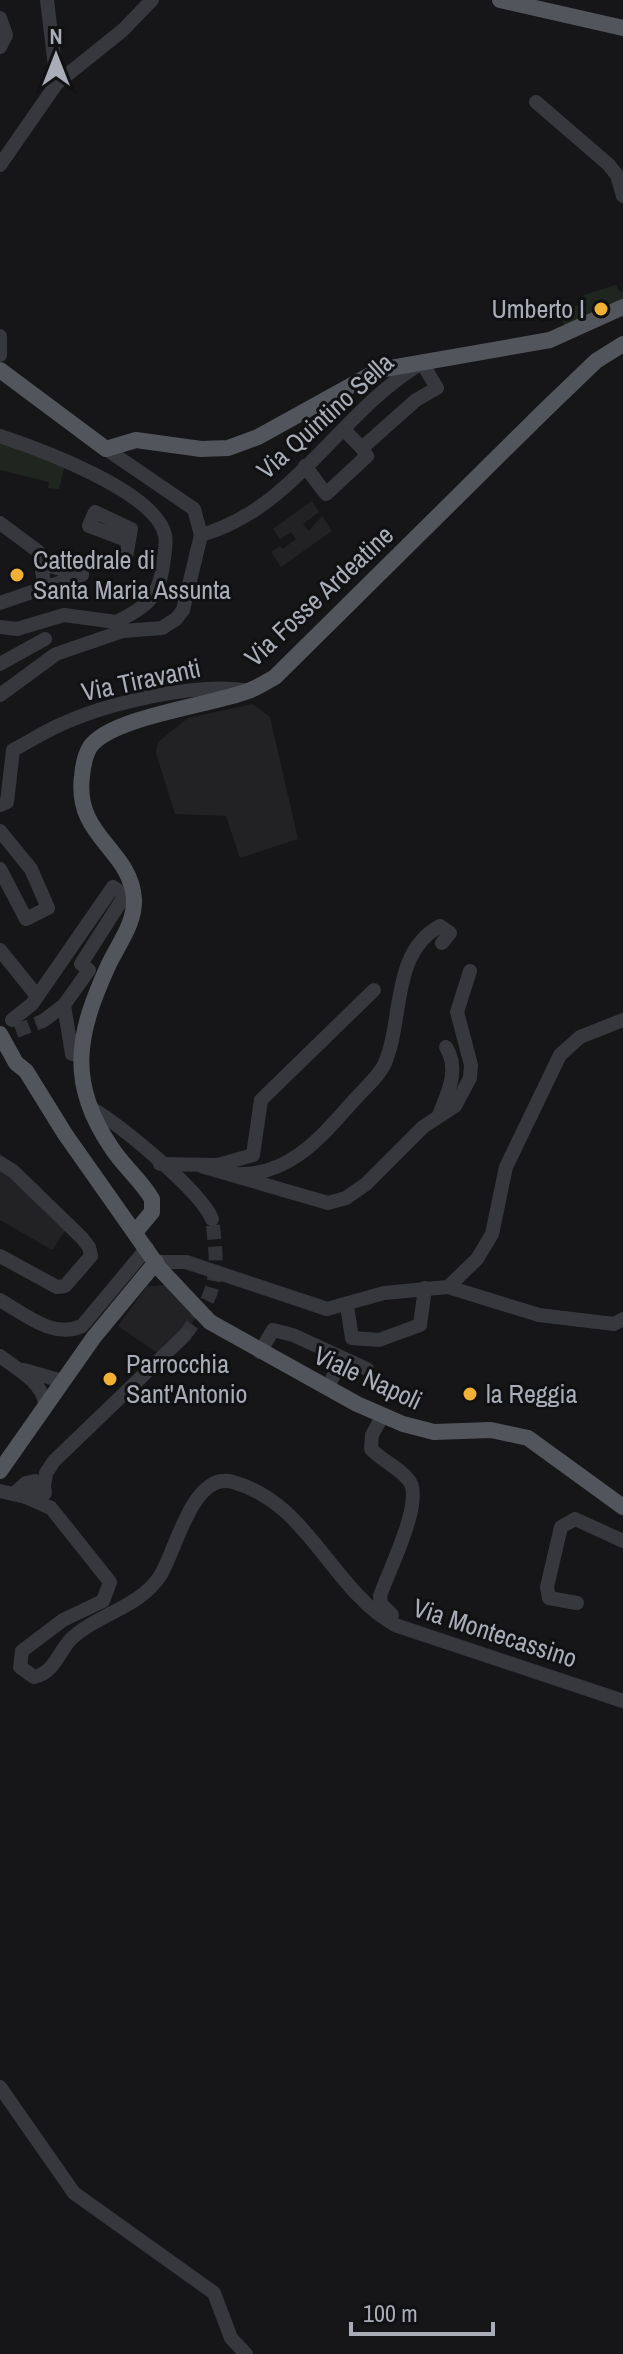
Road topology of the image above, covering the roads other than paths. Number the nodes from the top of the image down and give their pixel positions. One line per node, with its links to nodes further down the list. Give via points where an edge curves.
1 (47, 0): 7 (street)
2 (152, 0): 7 (street)
3 (500, 0): 5 (main road)
4 (0, 18): 6 (street, via 6,35)
5 (623, 28)
6 (0, 47)
7 (57, 83): 9 (street)
8 (536, 102): 10 (street, via 608,164)
9 (0, 165)
10 (623, 196)
11 (623, 307): 15 (main road, Via Quintino Sella, via 550,340)
12 (0, 336): 14 (street)
13 (623, 344): 33 (main road, Via Fosse Ardeatine, via 596,361 554,401 275,677)
14 (0, 355)
15 (422, 363): 17 (street, Via Quintino Sella, via 401,375); 19 (street, via 437,388); 20 (main road, via 379,370 228,448 136,440)
16 (0, 370): 20 (main road)
17 (344, 430): 19 (street); 21 (street, Via Quintino Sella)
18 (0, 436): 29 (street, via 101,478 161,526 166,539 158,591)
19 (362, 448): 21 (street, via 367,456 326,494)
20 (106, 449): 23 (street, via 139,475 187,501 199,519)
21 (305, 466): 23 (street, Via Quintino Sella, via 292,483 232,523)
22 (0, 523): 25 (street, via 39,552)
23 (201, 535): 29 (street, via 180,615 162,628)
24 (129, 541): 26 (street, via 125,560 87,561)
25 (42, 564): 26 (street); 27 (street)
26 (81, 572): 27 (street)
27 (45, 589): 28 (street)
28 (0, 603)
29 (120, 626): 30 (street, via 64,615 17,629); 34 (street, via 56,654)
30 (0, 627)
31 (45, 639): 32 (street)
32 (0, 664)
33 (249, 691): 35 (street, Via Tiravanti, via 225,688 162,697 60,724 13,750 10,791); 49 (main road, Via Fosse Ardeatine, via 142,719 91,745 81,781 86,818 130,876 134,900 133,919 91,1005)
34 (0, 695)
35 (0, 805)
36 (0, 831): 37 (street, via 31,869 48,908 26,919)
37 (0, 869)
38 (442, 943): 55 (street, via 450,933 440,926 431,930 411,960 383,1068 321,1136 285,1164 264,1171)
39 (0, 950): 42 (street)
40 (470, 971): 51 (street, via 457,1012 469,1051 470,1078 455,1106)
41 (374, 990): 54 (street, via 261,1100 253,1155)
42 (37, 996): 43 (street, via 113,887 125,895 81,964 89,970); 44 (street)
43 (64, 1005): 46 (street); 49 (street, via 72,1054)
44 (12, 1020)
45 (623, 1020): 60 (street, via 580,1037 560,1055 506,1167 492,1234 477,1259)
46 (43, 1021)
47 (0, 1034): 57 (main road, Viale Napoli)
48 (446, 1047): 51 (street, via 453,1077)
49 (79, 1054): 50 (main road, Via Fosse Ardeatine)
50 (91, 1108): 53 (street); 57 (main road, Via Fosse Ardeatine, via 110,1146 152,1199 152,1212)
51 (439, 1115): 55 (street, via 366,1184 328,1203)
52 (0, 1163): 59 (street, via 82,1238 91,1256 65,1286 57,1287)
53 (160, 1164): 54 (street); 56 (street, via 200,1198)
54 (201, 1166): 55 (street)
55 (219, 1172)
56 (212, 1219)
57 (136, 1231): 58 (main road, Viale Napoli)
58 (151, 1255): 62 (street, via 82,1326 70,1331 56,1331); 63 (street, via 265,1285 316,1307); 66 (main road, Viale Napoli, via 199,1313); 71 (main road)
59 (0, 1256)
60 (448, 1287): 61 (street); 64 (street, via 539,1315 614,1324)
61 (425, 1288): 63 (street, via 384,1293); 63 (street, via 420,1325 379,1340 352,1338)
62 (0, 1300)
63 (347, 1306)
64 (623, 1319)
65 (184, 1336): 76 (street, via 54,1461)
66 (260, 1352): 68 (street, via 273,1330); 72 (main road, Viale Napoli)
67 (0, 1356): 69 (street)
68 (342, 1360): 70 (street); 72 (street)
69 (16, 1367): 71 (street); 73 (street, via 40,1389)
70 (367, 1369)
71 (62, 1381): 73 (main road)
72 (327, 1388): 74 (main road, Viale Napoli)
73 (45, 1403): 75 (main road)
74 (383, 1415): 78 (main road, Viale Napoli, via 434,1432 491,1430 528,1438); 82 (street, via 371,1449 408,1479 413,1492 380,1596 387,1612)
75 (0, 1471)
76 (44, 1486): 77 (street); 79 (street)
77 (14, 1494): 79 (street, Via Montecassino)
78 (623, 1507)
79 (51, 1508): 82 (street, Via Montecassino, via 108,1575 110,1589 103,1601 63,1620 22,1651 20,1667 34,1677 47,1671 71,1639 143,1595 161,1575 176,1535 198,1499 212,1485 226,1481 289,1512 376,1613)
80 (623, 1541): 81 (street, via 575,1519 561,1527 549,1598)
81 (577, 1603)
82 (409, 1631): 83 (street, Via Montecassino)
83 (623, 1701)
84 (0, 2087): 85 (street, via 74,2193 214,2293 231,2338)
85 (246, 2354)

